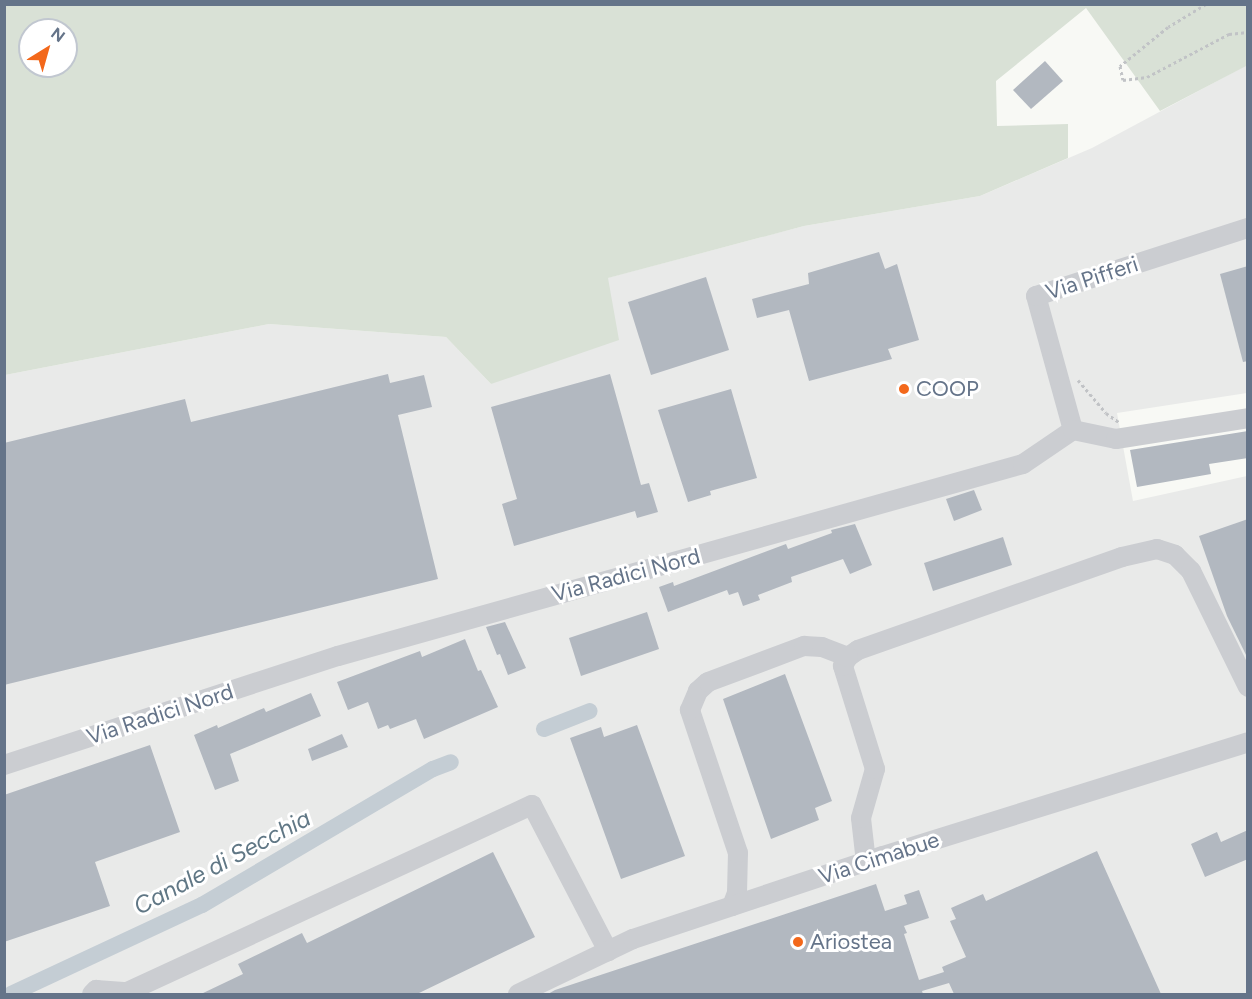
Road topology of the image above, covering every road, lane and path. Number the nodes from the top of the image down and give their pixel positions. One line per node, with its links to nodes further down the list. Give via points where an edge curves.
1 (1206, 4): 2 (path, via 1168,27 1120,66 1123,80 1148,77 1229,34)
2 (1248, 32)
3 (1248, 228): 4 (street, Via Pifferi, via 1036,296)
4 (1060, 379): 6 (path, via 1074,376 1106,413); 7 (street, Via Pifferi)
5 (1248, 418): 7 (street, via 1116,439)
6 (1125, 425)
7 (1072, 430): 11 (street, Via Radici Nord, via 1023,465 338,656)
8 (848, 657): 9 (street, via 858,650 1122,557 1156,549 1174,555 1191,572); 12 (street, via 843,666 875,769 861,818); 13 (street, via 822,647 804,646 708,682 698,691 690,710 738,853 737,893)
9 (1248, 687)
10 (1248, 742): 12 (street, Via Cimabue)
11 (4, 765)
12 (866, 862): 13 (street, Via Cimabue)
13 (732, 906): 14 (street, Via Cimabue)
14 (608, 951): 15 (street, via 532,804 127,992 96,990); 16 (street, Via Cimabue)
15 (92, 994)
16 (518, 994)

